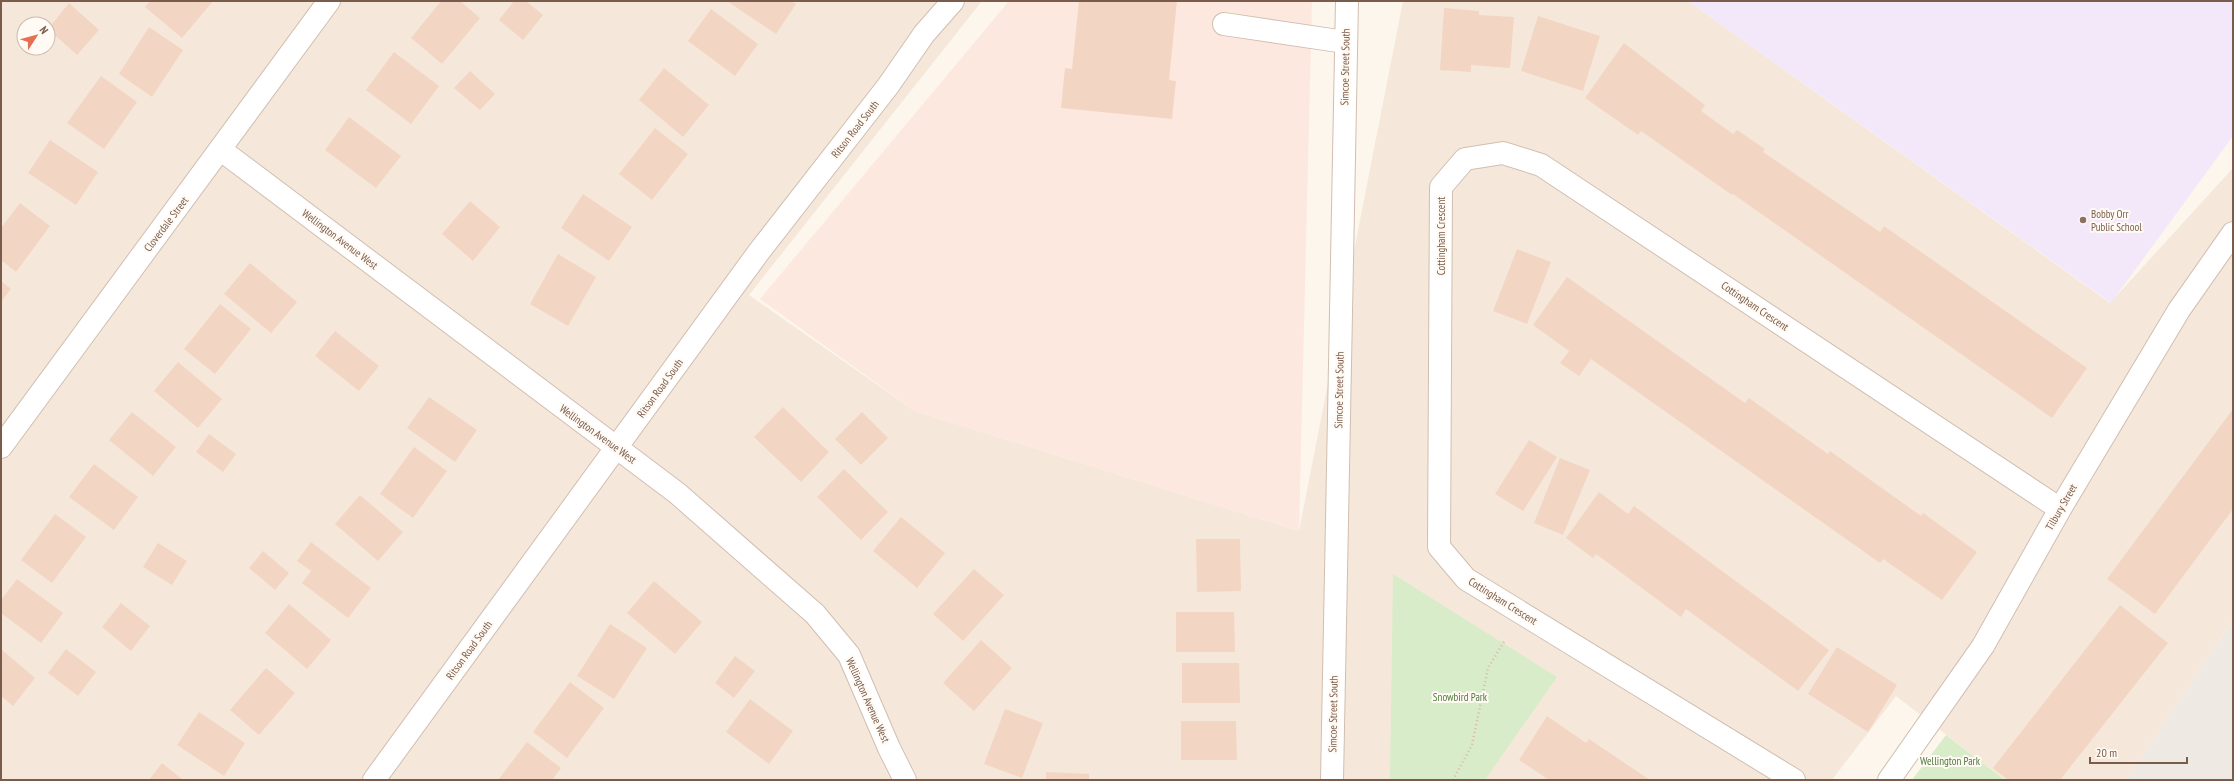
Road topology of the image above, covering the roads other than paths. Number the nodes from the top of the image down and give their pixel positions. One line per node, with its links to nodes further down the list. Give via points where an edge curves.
1 (329, 1): 6 (street, Cloverdale Street)
2 (953, 1): 9 (street, Ritson Road South, via 924,34 888,86 758,253)
3 (1347, 1): 5 (street, Simcoe Street South)
4 (1224, 24): 5 (street)
5 (1345, 42): 13 (street, Simcoe Street South)
6 (221, 150): 8 (street, Cloverdale Street); 9 (street, Wellington Avenue West)
7 (2233, 233): 10 (street, Tilbury Street, via 2179,310)
8 (1, 447)
9 (617, 447): 11 (street, Ritson Road South); 12 (street, Wellington Avenue West, via 677,493 815,614 849,655)
10 (2060, 509): 14 (street, Cottingham Crescent, via 1542,165 1503,153 1465,159 1441,186 1439,547 1466,579); 15 (street, Tilbury Street, via 1983,646)
11 (374, 780)
12 (905, 780)
13 (1332, 780)
14 (1794, 780)
15 (1889, 780)

